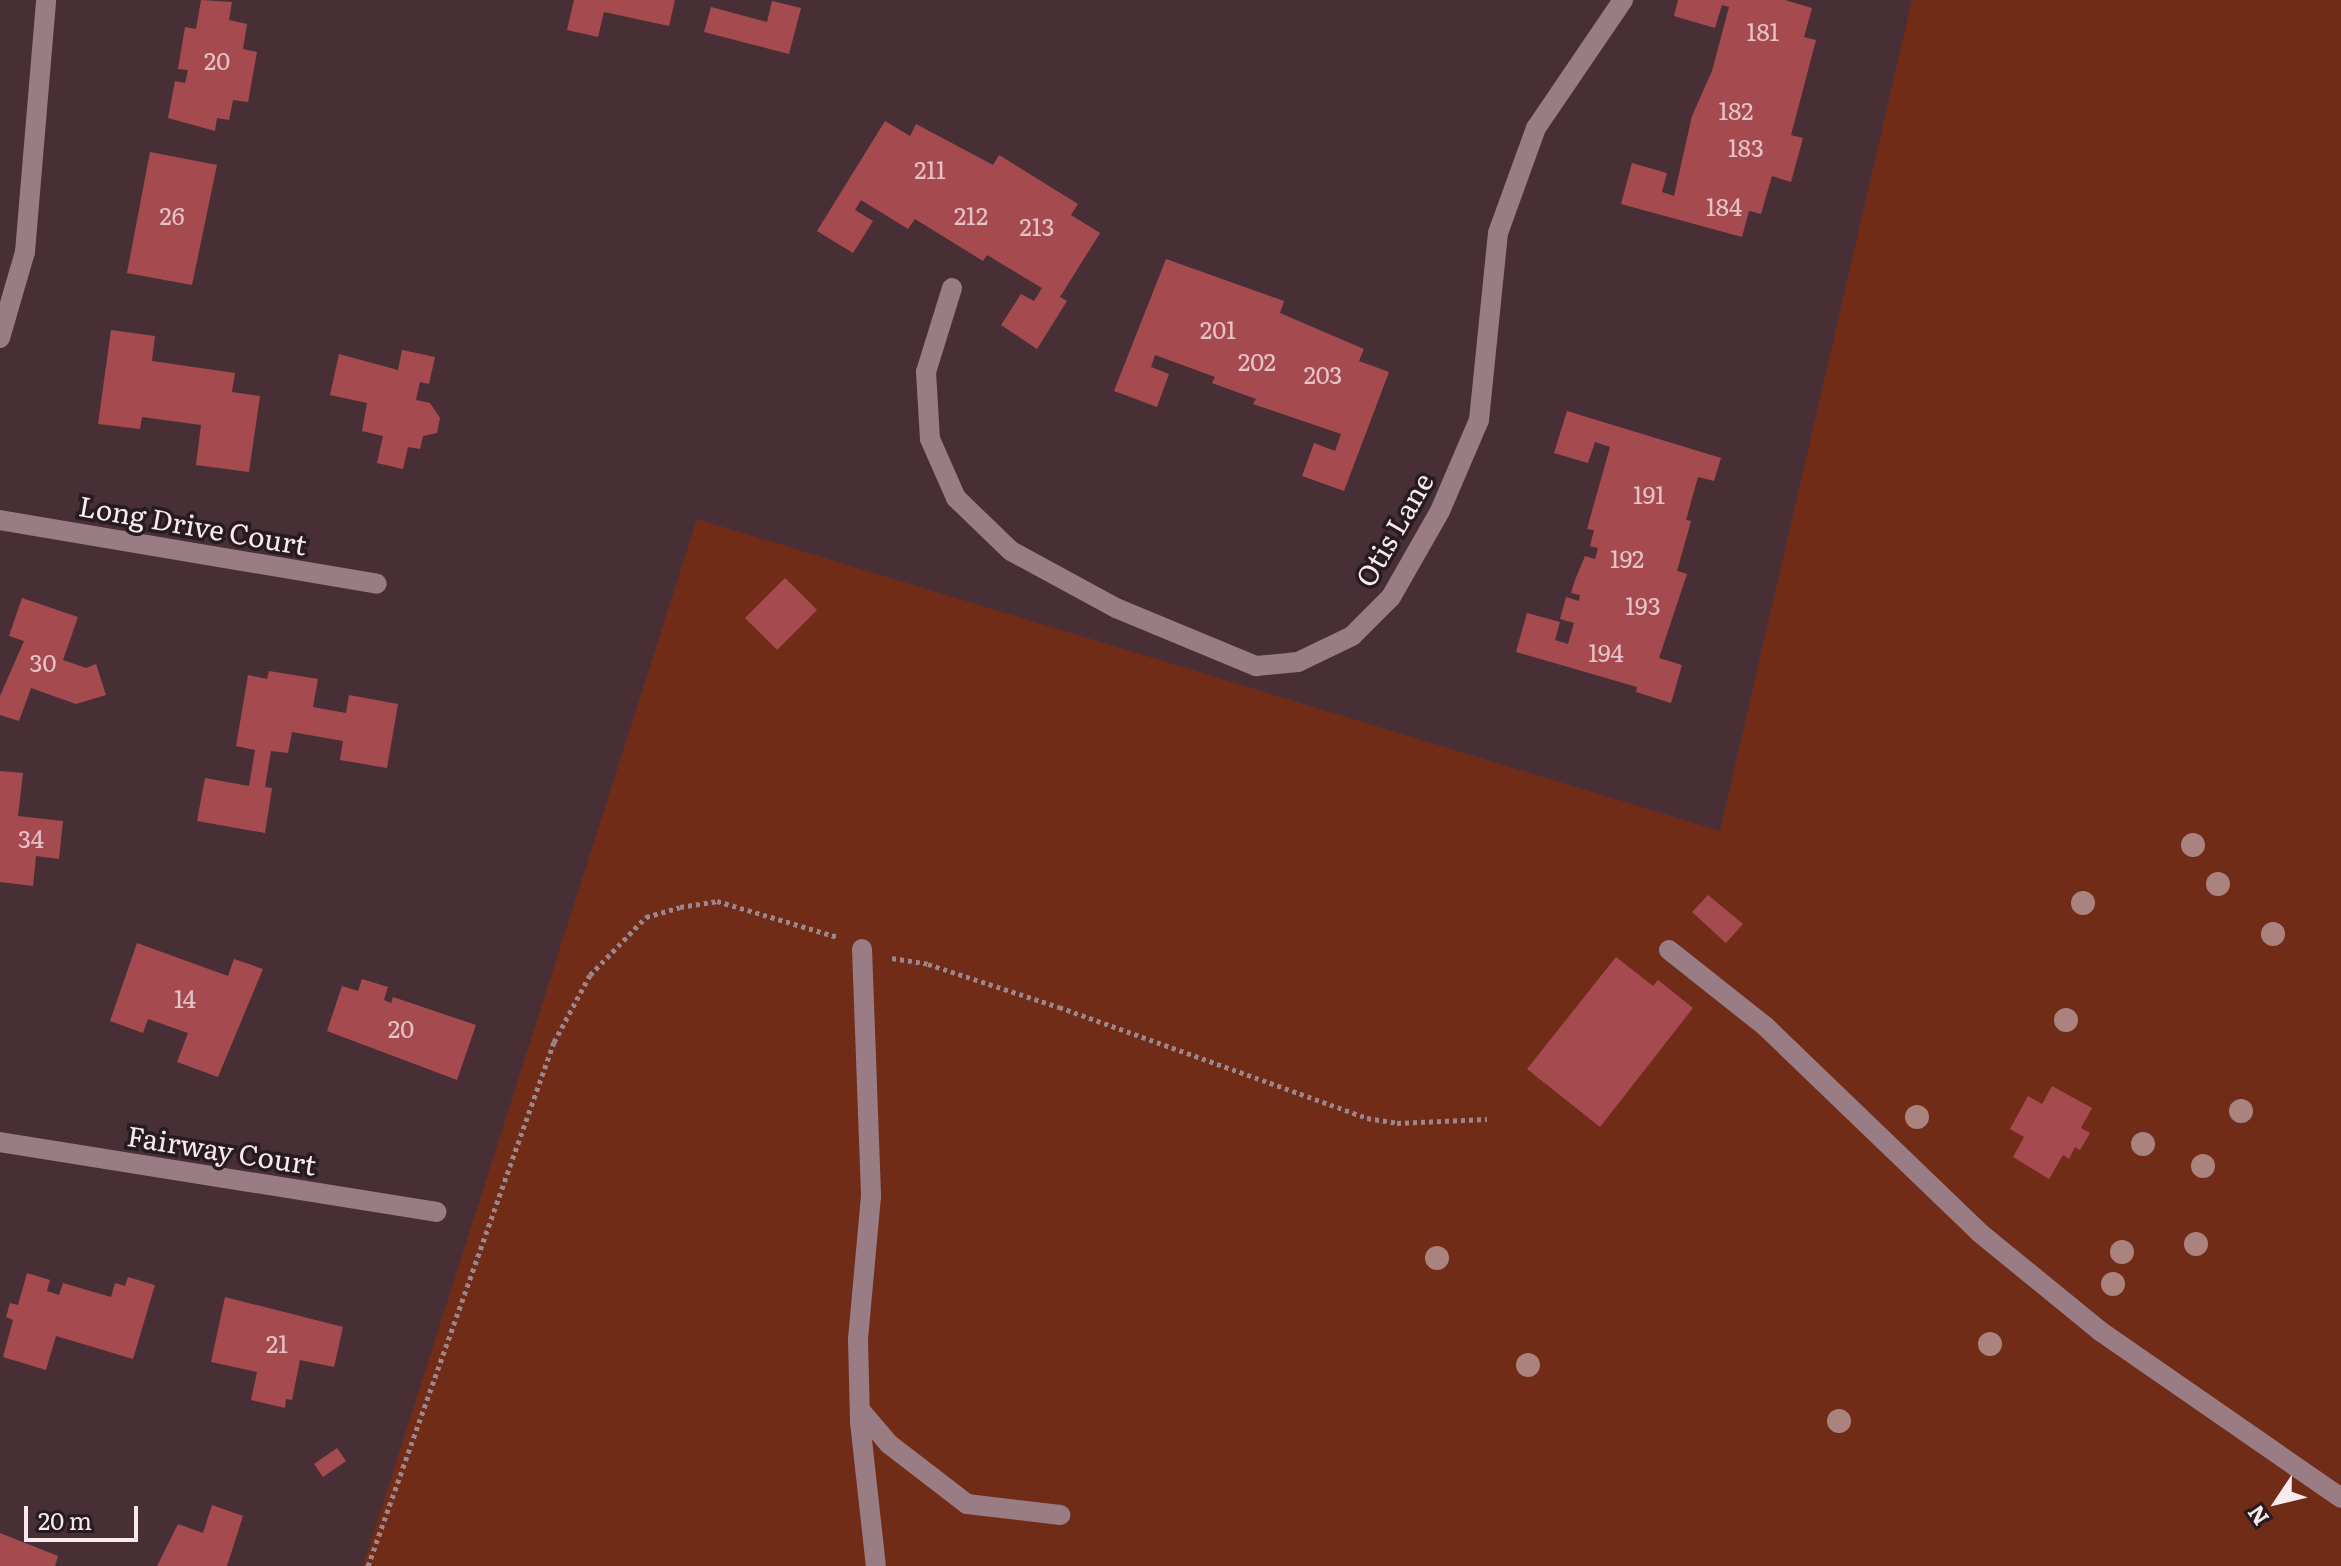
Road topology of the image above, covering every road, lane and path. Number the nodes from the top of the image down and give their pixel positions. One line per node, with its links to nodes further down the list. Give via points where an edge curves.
1 (46, 0): 4 (street, via 25,252)
2 (1623, 0): 3 (street, Otis Lane, via 1536,128 1498,233 1479,420 1440,511 1391,597 1352,636 1298,662 1256,666 1116,608 1011,551 956,498 930,439 926,372)
3 (952, 288)
4 (0, 338)
5 (0, 520): 6 (street, Long Drive Court)
6 (377, 584)
7 (862, 949): 9 (path, via 928,964 1059,1007 1367,1118 1397,1123); 12 (street, via 871,1196 858,1339); 15 (path, via 821,929 717,901 646,917 590,975 554,1042)
8 (1669, 950): 13 (street, via 1765,1026 1980,1233 2100,1331)
9 (1487, 1119)
10 (0, 1142): 11 (street, Fairway Court)
11 (436, 1212)
12 (860, 1410): 14 (street, via 889,1444 967,1504); 16 (street)
13 (2341, 1498)
14 (1060, 1515)
15 (368, 1566)
16 (876, 1566)

